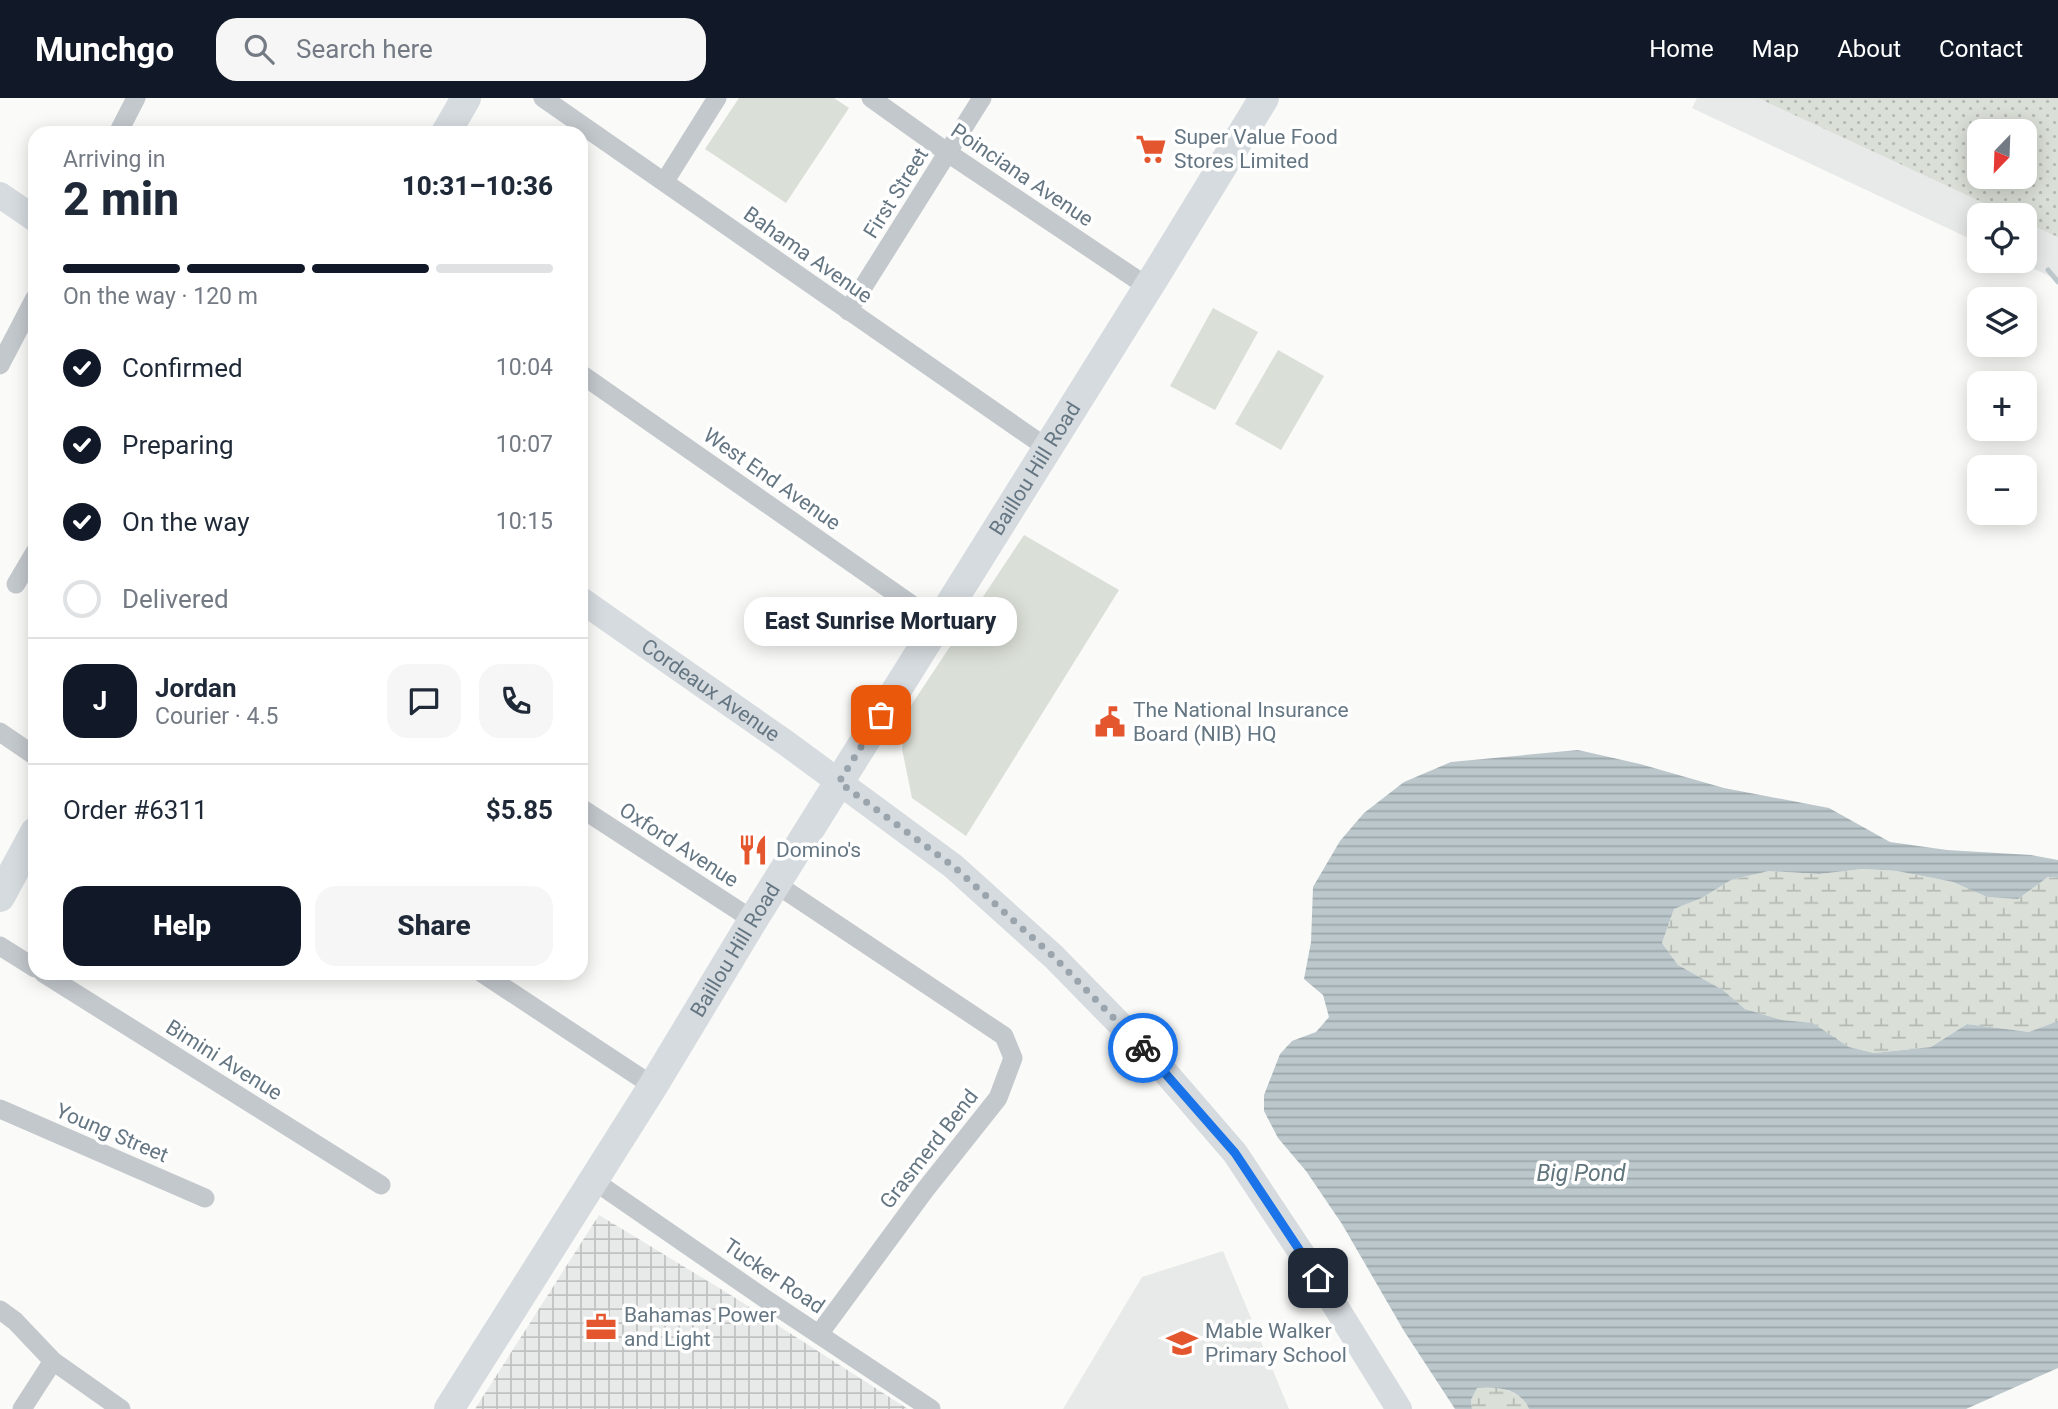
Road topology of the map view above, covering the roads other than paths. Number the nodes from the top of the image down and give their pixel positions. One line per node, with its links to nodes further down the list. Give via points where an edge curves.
1 (136, 98): 8 (street)
2 (466, 98): 9 (main road)
3 (543, 98): 10 (street, Bahama Avenue)
4 (717, 98): 13 (street)
5 (871, 98): 12 (street, Poinciana Avenue)
6 (982, 98): 12 (street, First Street)
7 (1264, 98): 16 (main road, Baillou Hill Road)
8 (122, 126)
9 (450, 126)
10 (584, 126)
11 (588, 129): 13 (street, Bahama Avenue)
12 (948, 153): 16 (street, Poinciana Avenue); 18 (street, First Street)
13 (665, 181): 18 (street, Bahama Avenue)
14 (0, 195): 15 (main road)
15 (28, 214)
16 (1149, 287): 21 (main road, Baillou Hill Road)
17 (28, 311): 19 (street)
18 (848, 312): 21 (street, Bahama Avenue)
19 (0, 365)
20 (588, 379): 25 (street, West End Avenue)
21 (1047, 448): 25 (main road, Baillou Hill Road)
22 (28, 564): 23 (street)
23 (16, 584)
24 (588, 605): 28 (main road, Cordeaux Avenue)
25 (938, 622): 28 (main road, Baillou Hill Road)
26 (0, 732): 27 (street)
27 (28, 751)
28 (839, 782): 32 (main road, Baillou Hill Road); 50 (main road, Cordeaux Avenue, via 953,866 1054,957 1153,1058 1235,1153)
29 (588, 813): 33 (street, Oxford Avenue)
30 (28, 843): 31 (main road)
31 (4, 881)
32 (776, 884): 33 (main road, Baillou Hill Road); 44 (street, Grasmerd Bend, via 1004,1036 1013,1058 998,1098)
33 (753, 920): 38 (main road, Baillou Hill Road)
34 (0, 946): 35 (street)
35 (28, 964)
36 (54, 980): 41 (street, Bimini Avenue)
37 (493, 980): 38 (street)
38 (653, 1086): 40 (main road, Baillou Hill Road)
39 (0, 1109): 42 (street, Young Street)
40 (593, 1180): 44 (street, Tucker Road); 48 (main road, Baillou Hill Road)
41 (381, 1185)
42 (205, 1198)
43 (0, 1310): 45 (street)
44 (819, 1334): 49 (street, Tucker Road)
45 (53, 1361): 46 (street); 47 (street)
46 (22, 1409)
47 (121, 1409)
48 (449, 1409)
49 (931, 1409)
50 (1399, 1409)

